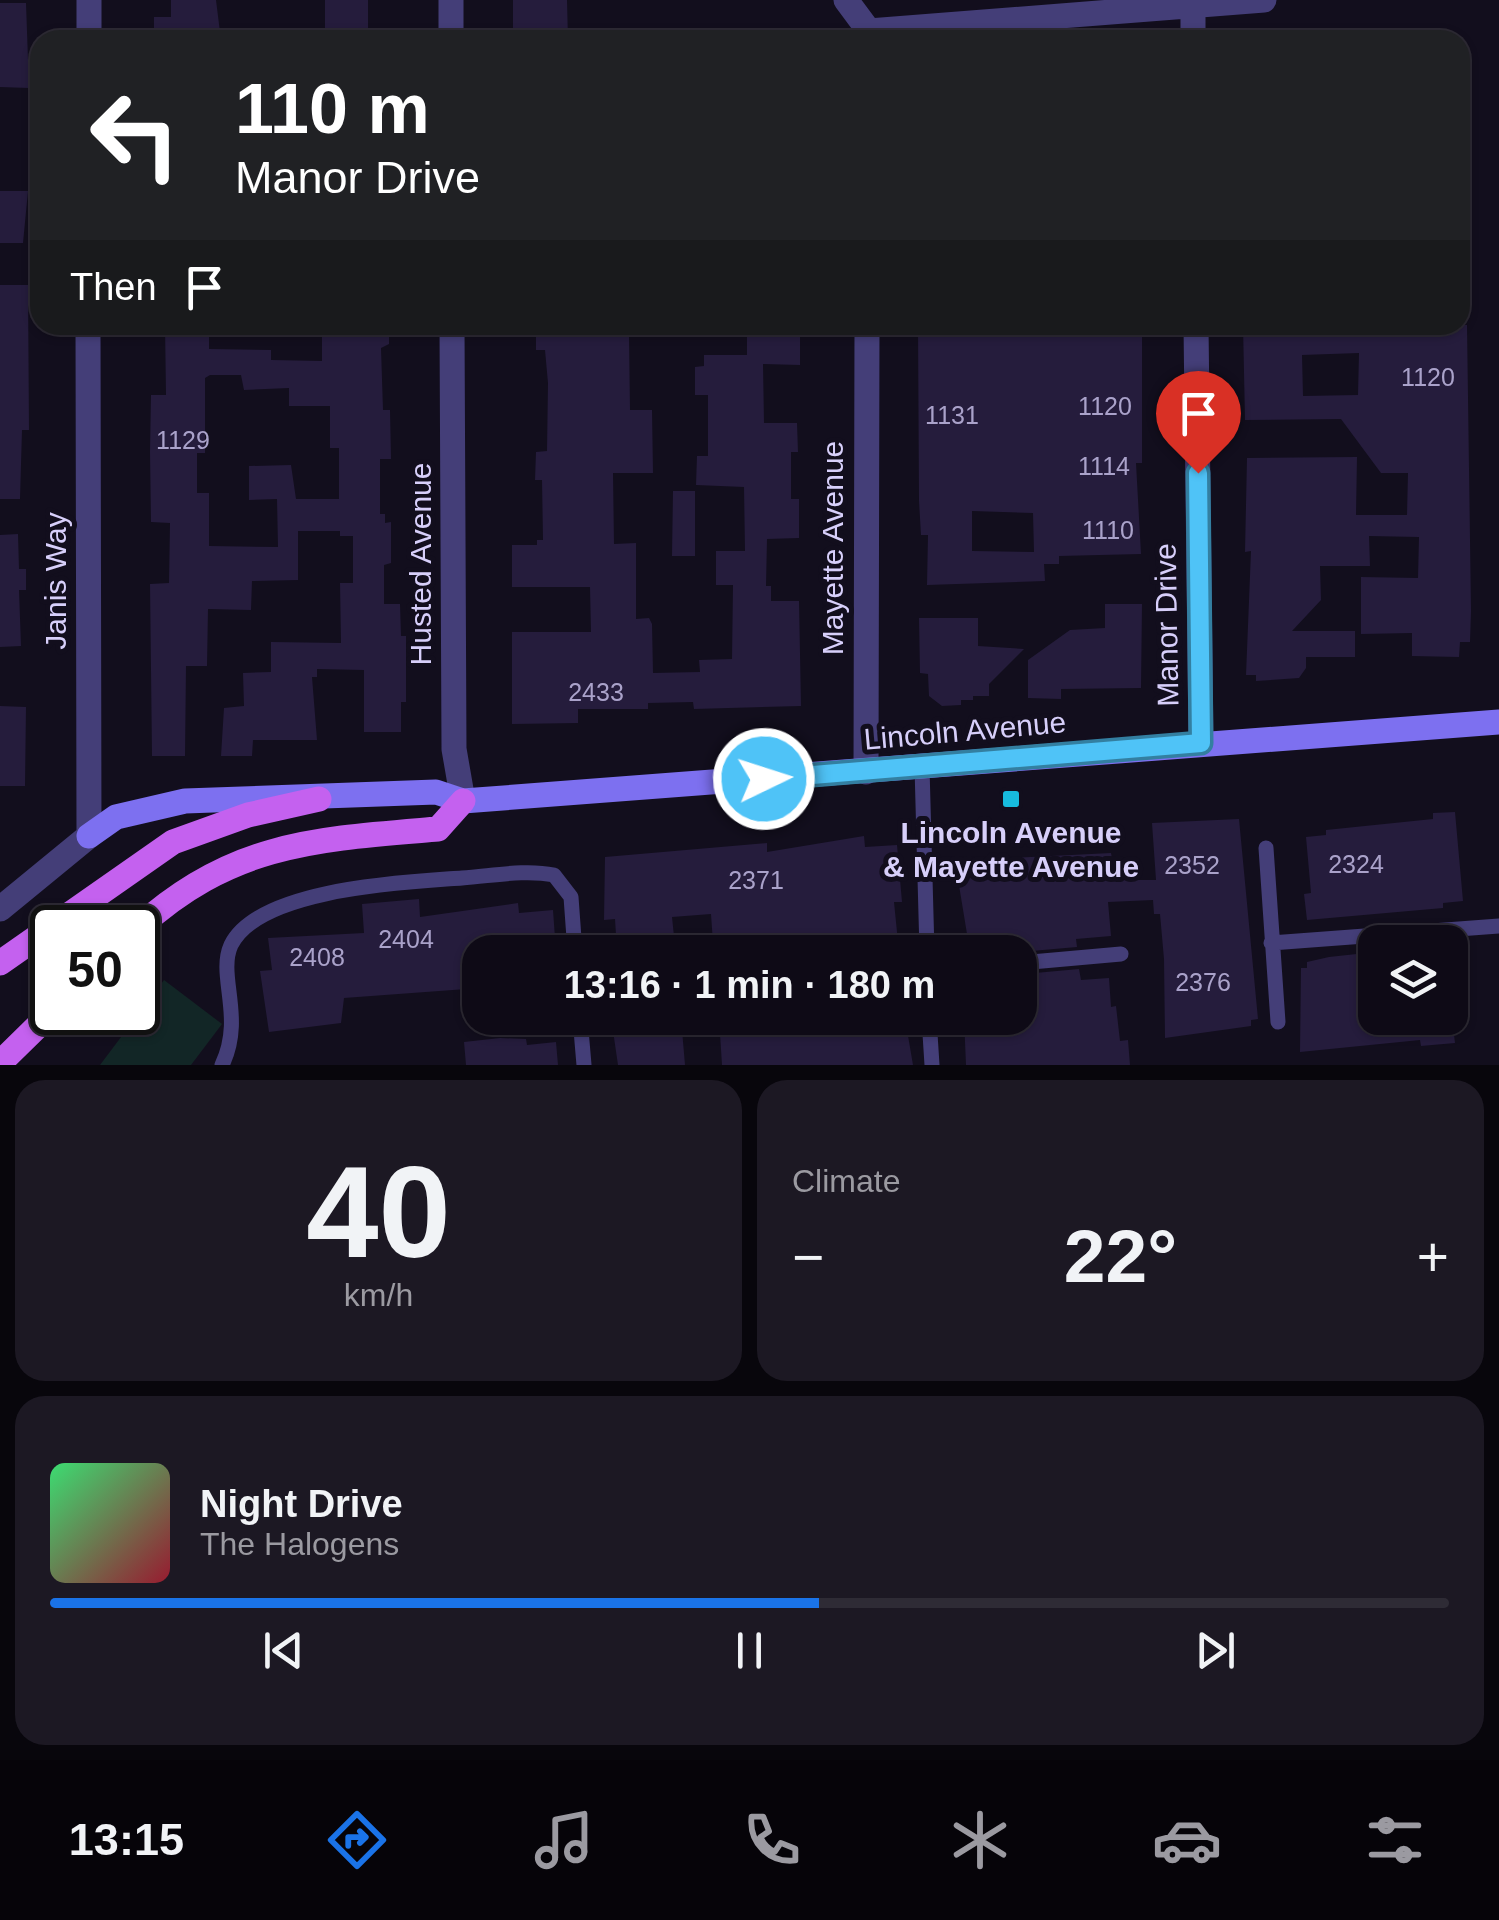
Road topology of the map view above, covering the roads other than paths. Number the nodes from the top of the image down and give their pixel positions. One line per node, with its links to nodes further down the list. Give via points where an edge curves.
1 (89, 0): 6 (street)
2 (451, 0): 7 (street)
3 (846, 0): 8 (street)
4 (1264, 0): 5 (street)
5 (1193, 6): 9 (street); 10 (street)
6 (89, 30)
7 (451, 30)
8 (865, 30)
9 (934, 30)
10 (1193, 30)
11 (88, 335): 21 (street, Janis Way)
12 (452, 335): 20 (street, Husted Avenue, via 454,749)
13 (867, 335): 18 (street, Mayette Avenue)
14 (1196, 335): 16 (street, Manor Drive)
15 (1499, 722): 16 (main road, Lincoln Avenue)
16 (1201, 743): 17 (main road, Lincoln Avenue)
17 (922, 768): 18 (main road, Lincoln Avenue); 27 (lane)
18 (866, 772): 20 (main road, Lincoln Avenue)
19 (319, 799): 20 (main road, Lincoln Avenue, via 436,792); 21 (main road, Lincoln Avenue, via 152,805 116,816); 31 (main road, via 173,842)
20 (463, 801): 23 (main road, via 438,829 292,844 248,859)
21 (89, 836): 24 (street)
22 (1266, 848): 28 (lane)
23 (160, 908)
24 (0, 909)
25 (1499, 926): 28 (lane)
26 (574, 935): 37 (lane, via 571,897 554,875 540,872 359,886 304,898 238,934 230,947 235,1032)
27 (927, 935)
28 (1271, 943): 32 (lane)
29 (1122, 954): 30 (lane)
30 (1037, 962)
31 (0, 963)
32 (1278, 1022)
33 (30, 1034): 36 (main road)
34 (581, 1035): 38 (lane)
35 (930, 1035): 39 (lane)
36 (3, 1060)
37 (222, 1065)
38 (584, 1065)
39 (932, 1065)

